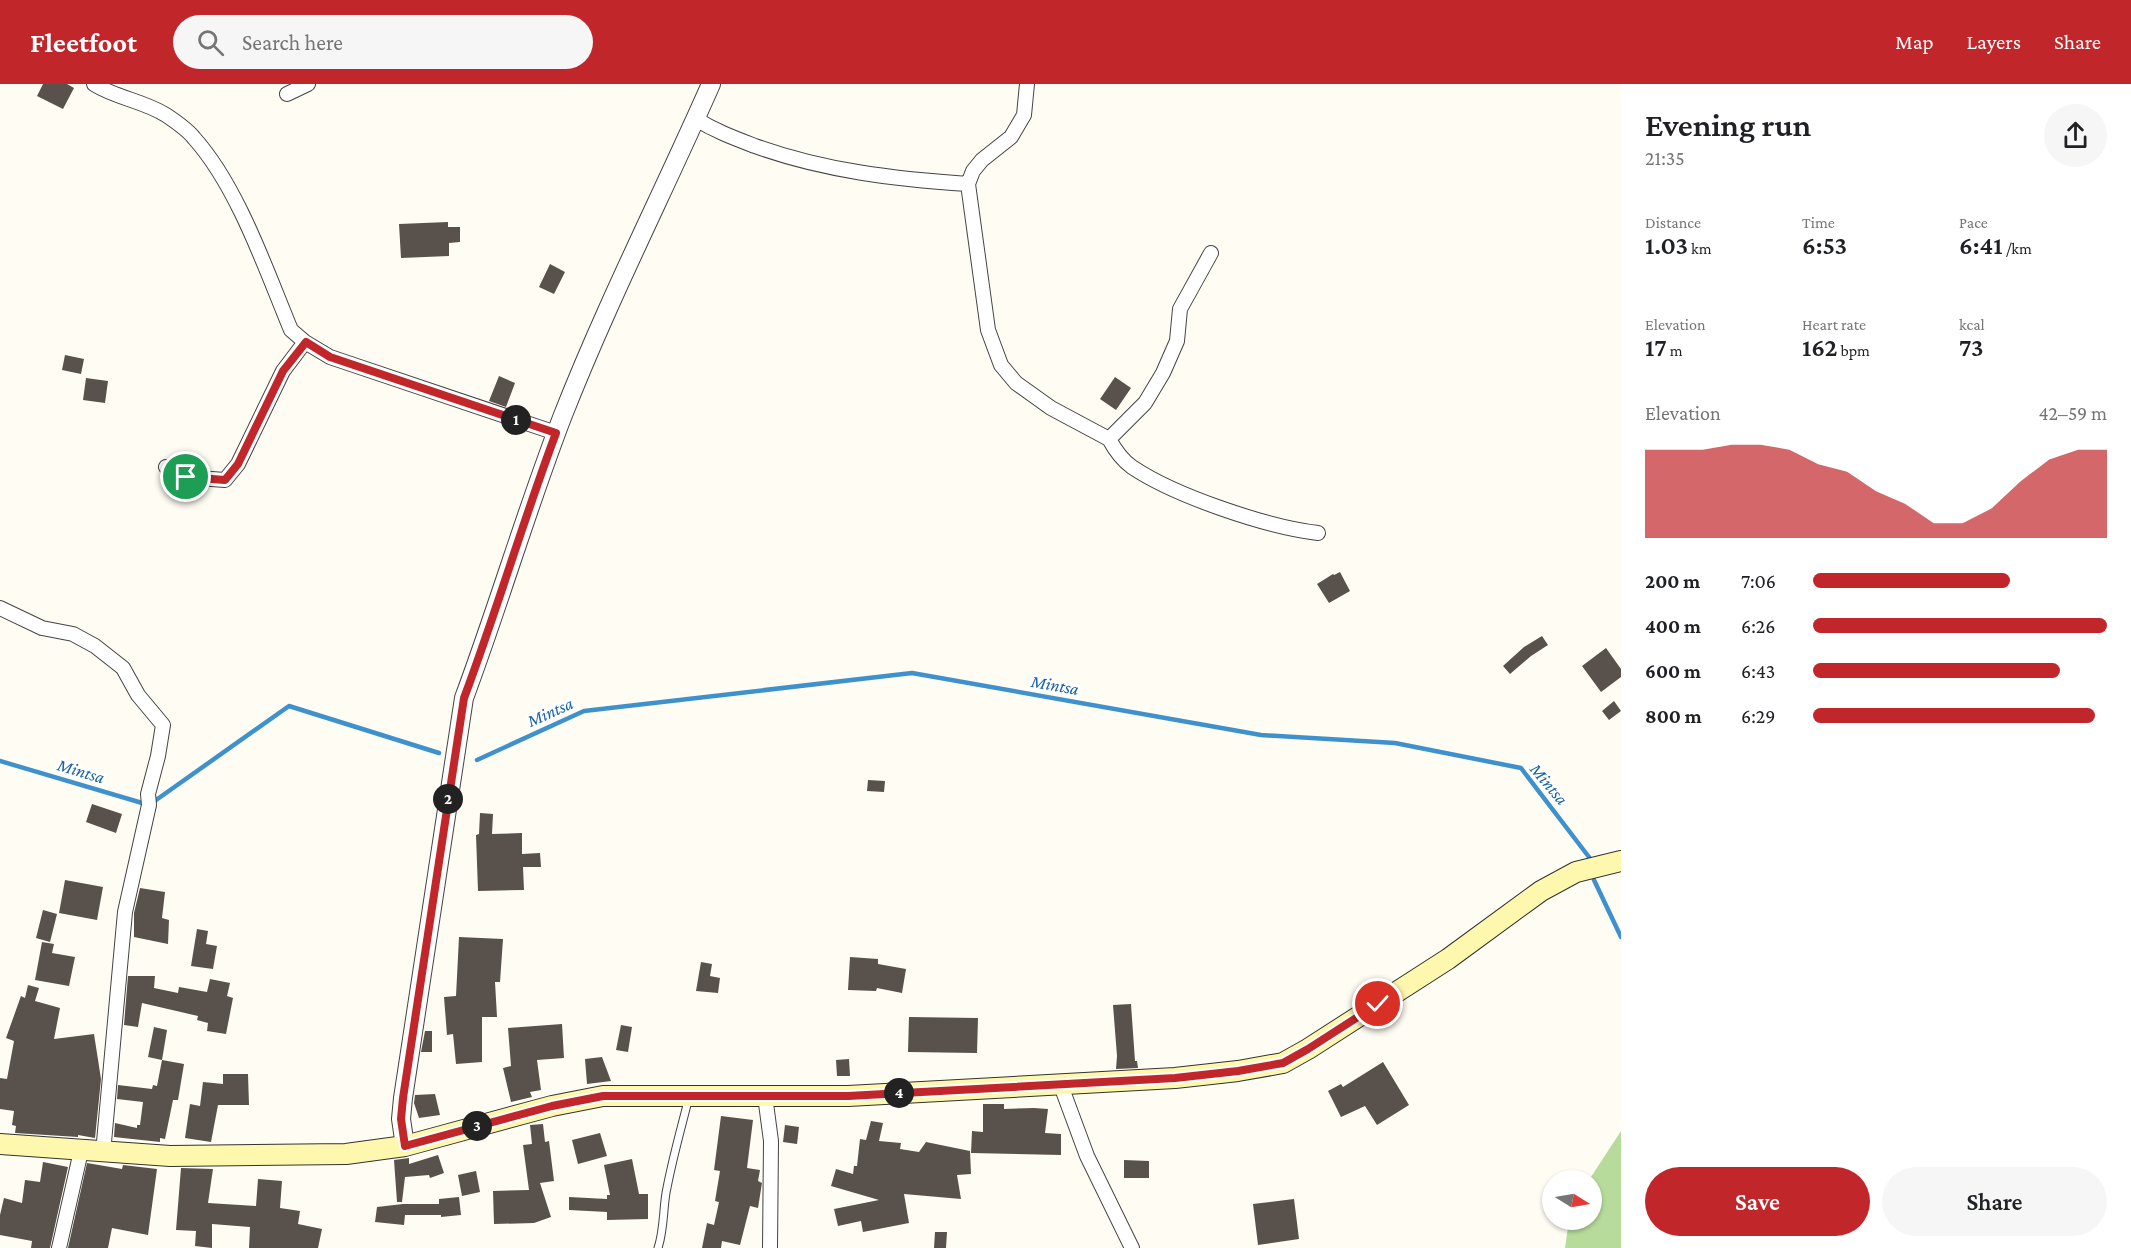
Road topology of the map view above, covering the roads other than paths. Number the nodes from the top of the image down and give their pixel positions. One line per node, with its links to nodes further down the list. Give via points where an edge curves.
1 (94, 84): 9 (street, via 164,114 194,137 244,219 291,330)
2 (308, 84): 5 (street)
3 (711, 84): 6 (street)
4 (1027, 84): 7 (street, via 1024,115 1011,137 973,171)
5 (287, 94)
6 (696, 119): 7 (street, via 714,131 828,167); 10 (street, via 603,318)
7 (968, 184): 11 (street, via 988,330 1001,365 1016,383 1052,408)
8 (1211, 253): 11 (street, via 1180,309 1177,341 1163,373 1145,403)
9 (306, 342): 10 (street, via 330,357); 12 (street, via 283,371 238,464 225,480 186,477)
10 (556, 433): 20 (street, via 464,698 403,1098)
11 (1109, 439): 13 (street, via 1132,467 1175,490 1226,509)
12 (166, 467)
13 (1318, 533)
14 (0, 608): 22 (street, via 95,646 123,668 138,695 163,725 125,912)
15 (1621, 861): 16 (main road, via 1576,872 1541,891 1448,959 1283,1063 1175,1078)
16 (1060, 1083): 18 (main road, via 848,1096); 26 (street, via 1087,1156)
17 (690, 1095): 18 (main road); 20 (main road, via 603,1096); 24 (lane, via 676,1145)
18 (765, 1096): 25 (street, via 771,1141)
19 (0, 1144): 21 (main road)
20 (405, 1146): 22 (main road, via 346,1154)
21 (81, 1151): 22 (main road); 23 (street)
22 (103, 1153)
23 (59, 1248)
24 (658, 1248)
25 (770, 1248)
26 (1132, 1248)

